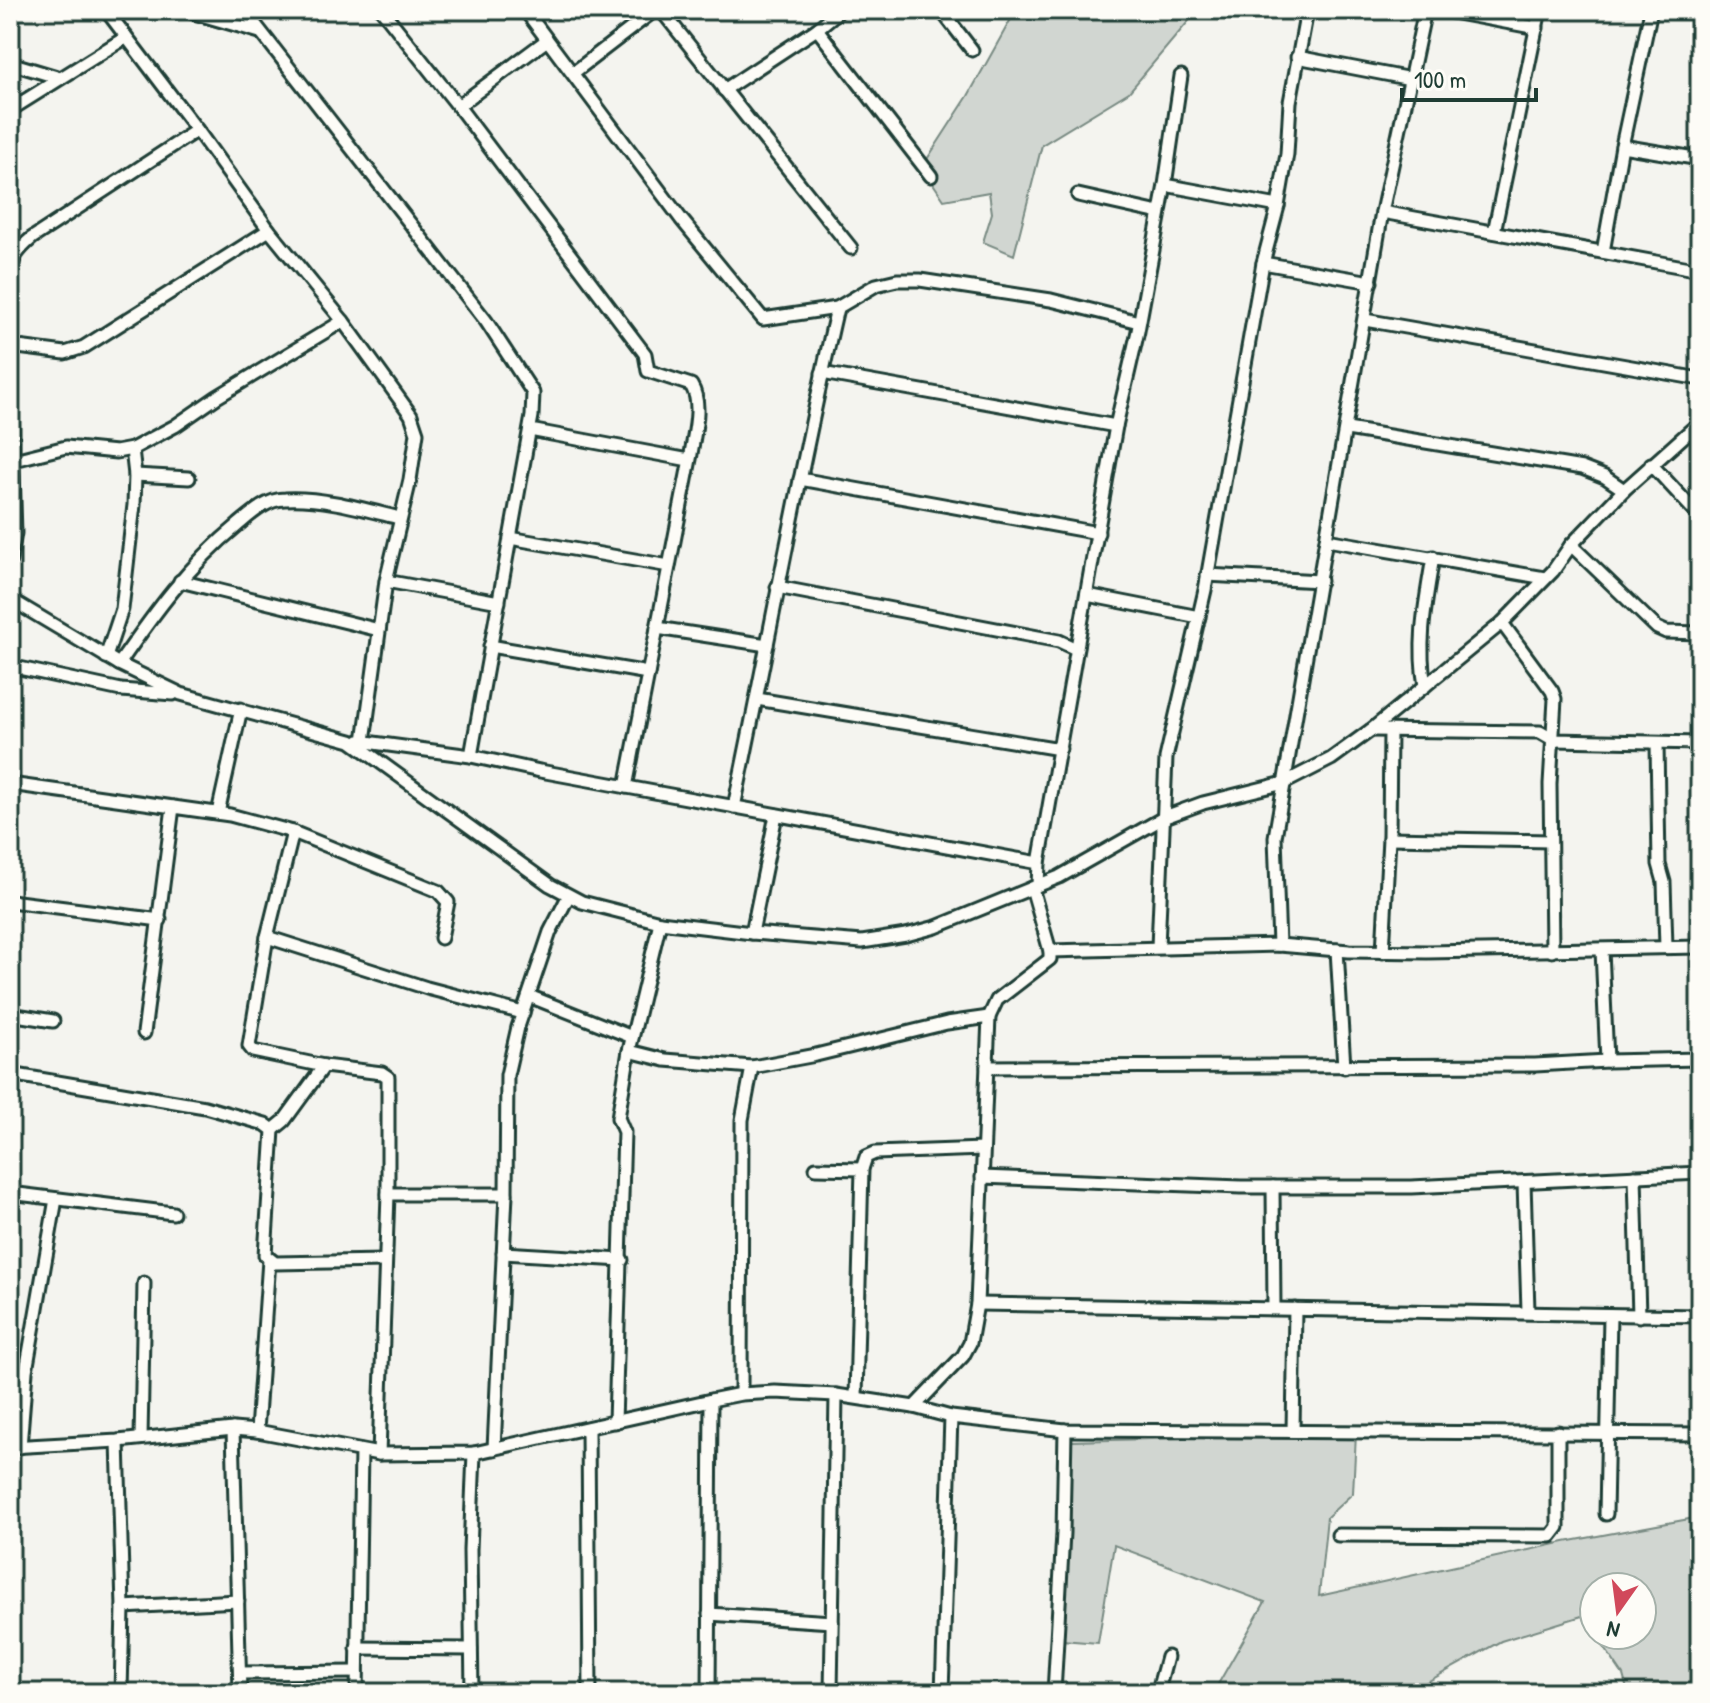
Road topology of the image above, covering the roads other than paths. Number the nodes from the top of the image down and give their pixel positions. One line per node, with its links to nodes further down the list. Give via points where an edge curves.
1 (106, 10): 18 (street)
2 (184, 10): 17 (street)
3 (244, 10): 17 (street)
4 (382, 10): 28 (street)
5 (525, 10): 19 (street)
6 (655, 10): 23 (street)
7 (661, 10): 27 (street)
8 (840, 10): 16 (street)
9 (941, 10): 20 (street)
10 (1425, 10): 26 (street)
11 (1441, 10): 15 (street)
12 (1540, 10): 15 (street)
13 (1651, 10): 31 (street)
14 (1307, 11): 21 (street)
15 (1537, 28): 40 (street)
16 (817, 29): 27 (street); 33 (street)
17 (261, 32): 58 (street, via 486,321 533,393)
18 (125, 38): 25 (street); 30 (street)
19 (547, 40): 23 (street); 28 (street)
20 (972, 50)
21 (1297, 57): 26 (street); 36 (street)
22 (10, 63): 25 (street)
23 (573, 73): 47 (street, via 763,319)
24 (1181, 76): 34 (street)
25 (60, 78): 29 (street)
26 (1411, 79): 37 (street)
27 (724, 90): 41 (street)
28 (458, 106): 60 (street, via 645,354 648,371 694,389 697,412)
29 (10, 110)
30 (197, 130): 39 (street); 45 (street, via 32,238 17,250)
31 (1622, 146): 32 (street); 42 (street)
32 (1700, 159)
33 (931, 176)
34 (1165, 185): 36 (street); 38 (street)
35 (1078, 195): 38 (street)
36 (1278, 206): 43 (street)
37 (1382, 212): 40 (street); 46 (street)
38 (1159, 213): 50 (street)
39 (269, 230): 49 (street); 51 (street, via 84,347 65,353)
40 (1494, 232): 42 (street)
41 (851, 248)
42 (1603, 252): 44 (street)
43 (1263, 263): 46 (street); 76 (street)
44 (1700, 270)
45 (10, 276)
46 (1371, 282): 48 (street)
47 (837, 308): 50 (street, via 876,285 920,280 1051,300); 52 (street)
48 (1365, 320): 54 (street); 57 (street)
49 (343, 321): 59 (street); 68 (street, via 416,424 410,480)
50 (1139, 322): 56 (street)
51 (10, 346)
52 (822, 373): 56 (street); 65 (street)
53 (10, 375): 61 (street)
54 (1700, 379)
55 (1700, 422): 62 (street)
56 (1116, 426): 69 (street)
57 (1347, 429): 66 (street, via 1582,468); 71 (street)
58 (530, 430): 60 (street); 70 (street)
59 (132, 449): 61 (street, via 66,447); 63 (street)
60 (689, 460): 75 (street)
61 (12, 461): 74 (street, via 15,533)
62 (1651, 464): 66 (street); 67 (street)
63 (135, 475): 64 (street); 95 (street, via 122,609)
64 (189, 478)
65 (800, 479): 69 (street); 81 (street)
66 (1624, 490): 72 (street)
67 (1700, 517)
68 (399, 518): 78 (street, via 352,506 271,502 210,548); 79 (street)
69 (1098, 533): 82 (street)
70 (510, 538): 75 (street); 84 (street)
71 (1327, 540): 73 (street); 80 (street)
72 (1571, 545): 77 (street); 89 (street, via 1657,628)
73 (1433, 557): 77 (street); 99 (street, via 1421,635)
74 (10, 561)
75 (669, 566): 87 (street)
76 (1207, 575): 80 (street); 85 (street)
77 (1545, 578): 86 (street)
78 (180, 581): 88 (street); 96 (street)
79 (386, 581): 84 (street); 88 (street)
80 (1320, 581): 112 (street)
81 (777, 587): 91 (street); 92 (street)
82 (1087, 595): 85 (street); 90 (street)
83 (10, 599): 95 (street)
84 (499, 602): 93 (street)
85 (1199, 617): 119 (street, via 1166,758)
86 (1502, 623): 99 (street); 105 (street, via 1552,691)
87 (657, 628): 92 (street); 98 (street)
88 (379, 630): 107 (street)
89 (1700, 633)
90 (1079, 634): 91 (street); 94 (street)
91 (1059, 641): 94 (street)
92 (767, 645): 101 (street)
93 (490, 646): 98 (street); 111 (street)
94 (1076, 649): 110 (street)
95 (106, 657): 96 (street)
96 (119, 664): 100 (street)
97 (10, 666): 100 (street, via 121,690)
98 (648, 673): 114 (street)
99 (1425, 686): 103 (street)
100 (181, 694): 102 (street)
101 (757, 699): 110 (street); 116 (street)
102 (241, 709): 106 (street); 117 (street)
103 (1371, 730): 104 (street); 112 (street)
104 (1390, 730): 105 (street, via 1540,732); 121 (street)
105 (1554, 740): 108 (street); 122 (street)
106 (351, 741): 107 (street); 125 (street)
107 (364, 741): 111 (street)
108 (1657, 743): 109 (street); 134 (street)
109 (1700, 743)
110 (1060, 749): 123 (street)
111 (471, 756): 114 (street)
112 (1284, 783): 119 (street); 132 (street, via 1275,837)
113 (10, 784): 115 (street)
114 (626, 787): 116 (street)
115 (173, 807): 117 (street); 127 (street)
116 (734, 807): 118 (street)
117 (218, 813): 120 (street)
118 (776, 815): 123 (street); 129 (street)
119 (1165, 817): 124 (street); 133 (street)
120 (293, 832): 130 (street); 131 (street, via 438,891 448,902)
121 (1389, 838): 122 (street); 140 (street)
122 (1550, 841): 139 (street)
123 (1039, 863): 124 (street)
124 (1035, 887): 129 (street, via 936,927 880,940); 138 (street)
125 (568, 897): 128 (street); 141 (street)
126 (10, 901): 127 (street)
127 (160, 920): 146 (street)
128 (660, 922): 129 (street); 147 (street)
129 (752, 933)
130 (267, 937): 142 (street); 151 (street, via 249,1046)
131 (441, 938)
132 (1279, 945): 133 (street); 136 (street)
133 (1158, 947): 138 (street)
134 (1666, 947): 135 (street); 137 (street)
135 (1700, 947)
136 (1337, 950): 140 (street); 154 (street)
137 (1602, 950): 139 (street); 150 (street)
138 (1050, 951): 144 (street, via 1045,965 997,1000)
139 (1552, 951): 140 (street)
140 (1383, 952)
141 (529, 996): 142 (street); 147 (street)
142 (523, 1013): 167 (street, via 507,1075)
143 (10, 1014): 145 (street)
144 (989, 1017): 152 (street); 153 (street)
145 (53, 1021)
146 (144, 1033)
147 (632, 1037): 148 (street)
148 (629, 1051): 152 (street, via 665,1060); 172 (street, via 618,1118 624,1132)
149 (1700, 1059): 150 (street)
150 (1607, 1061): 154 (street)
151 (324, 1066): 156 (street); 166 (street, via 388,1077)
152 (752, 1067): 182 (street, via 742,1120)
153 (987, 1067): 154 (street); 157 (street)
154 (1344, 1067)
155 (10, 1074): 156 (street, via 205,1107)
156 (273, 1130): 171 (street, via 265,1255)
157 (983, 1149): 159 (street, via 870,1154); 162 (street)
158 (816, 1168): 159 (street)
159 (862, 1169): 184 (street)
160 (1700, 1173): 161 (street)
161 (1635, 1176): 163 (street); 180 (street)
162 (982, 1177): 164 (street); 175 (street)
163 (1524, 1182): 164 (street); 178 (street)
164 (1273, 1187): 176 (street)
165 (10, 1193): 168 (street)
166 (388, 1194): 167 (street); 173 (street)
167 (506, 1194): 170 (street)
168 (56, 1199): 169 (street); 199 (street)
169 (173, 1213)
170 (503, 1253): 172 (street); 200 (street)
171 (269, 1260): 173 (street); 192 (street)
172 (622, 1260): 188 (street)
173 (384, 1261): 203 (street)
174 (144, 1283): 197 (street)
175 (977, 1304): 176 (street); 186 (street, via 963,1356)
176 (1274, 1308): 177 (street)
177 (1295, 1309): 178 (street); 193 (street)
178 (1528, 1311): 179 (street)
179 (1610, 1315): 180 (street); 195 (street)
180 (1639, 1316): 181 (street)
181 (1700, 1316)
182 (741, 1394): 183 (street); 185 (street)
183 (836, 1395): 184 (street); 209 (street)
184 (856, 1397): 186 (street)
185 (711, 1400): 188 (street); 208 (street)
186 (914, 1407): 187 (street)
187 (951, 1417): 191 (street); 223 (street)
188 (615, 1422): 189 (street)
189 (588, 1428): 200 (street); 220 (street)
190 (233, 1429): 192 (street); 197 (street); 206 (street)
191 (1065, 1430): 193 (street); 224 (street)
192 (257, 1431): 201 (street)
193 (1293, 1431): 194 (street)
194 (1558, 1432): 195 (street); 205 (street, via 1558,1527 1551,1536)
195 (1607, 1433): 196 (street); 204 (street)
196 (1700, 1434)
197 (141, 1438): 198 (street)
198 (118, 1441): 199 (street); 207 (street)
199 (15, 1447)
200 (494, 1449): 202 (street)
201 (361, 1451): 203 (street); 210 (street)
202 (474, 1453): 203 (street); 211 (street)
203 (379, 1454)
204 (1606, 1514)
205 (1338, 1535)
206 (238, 1601): 207 (street); 214 (street)
207 (123, 1607): 216 (street)
208 (709, 1614): 209 (street); 221 (street)
209 (832, 1622): 222 (street)
210 (357, 1648): 211 (street); 213 (street)
211 (471, 1649): 219 (street)
212 (1167, 1657): 225 (street)
213 (357, 1672): 214 (street); 218 (street)
214 (240, 1673): 217 (street)
215 (100, 1693): 216 (street)
216 (121, 1693)
217 (240, 1693)
218 (357, 1693)
219 (472, 1693)
220 (590, 1693)
221 (709, 1693)
222 (831, 1693)
223 (942, 1693)
224 (1054, 1693)
225 (1162, 1693)

